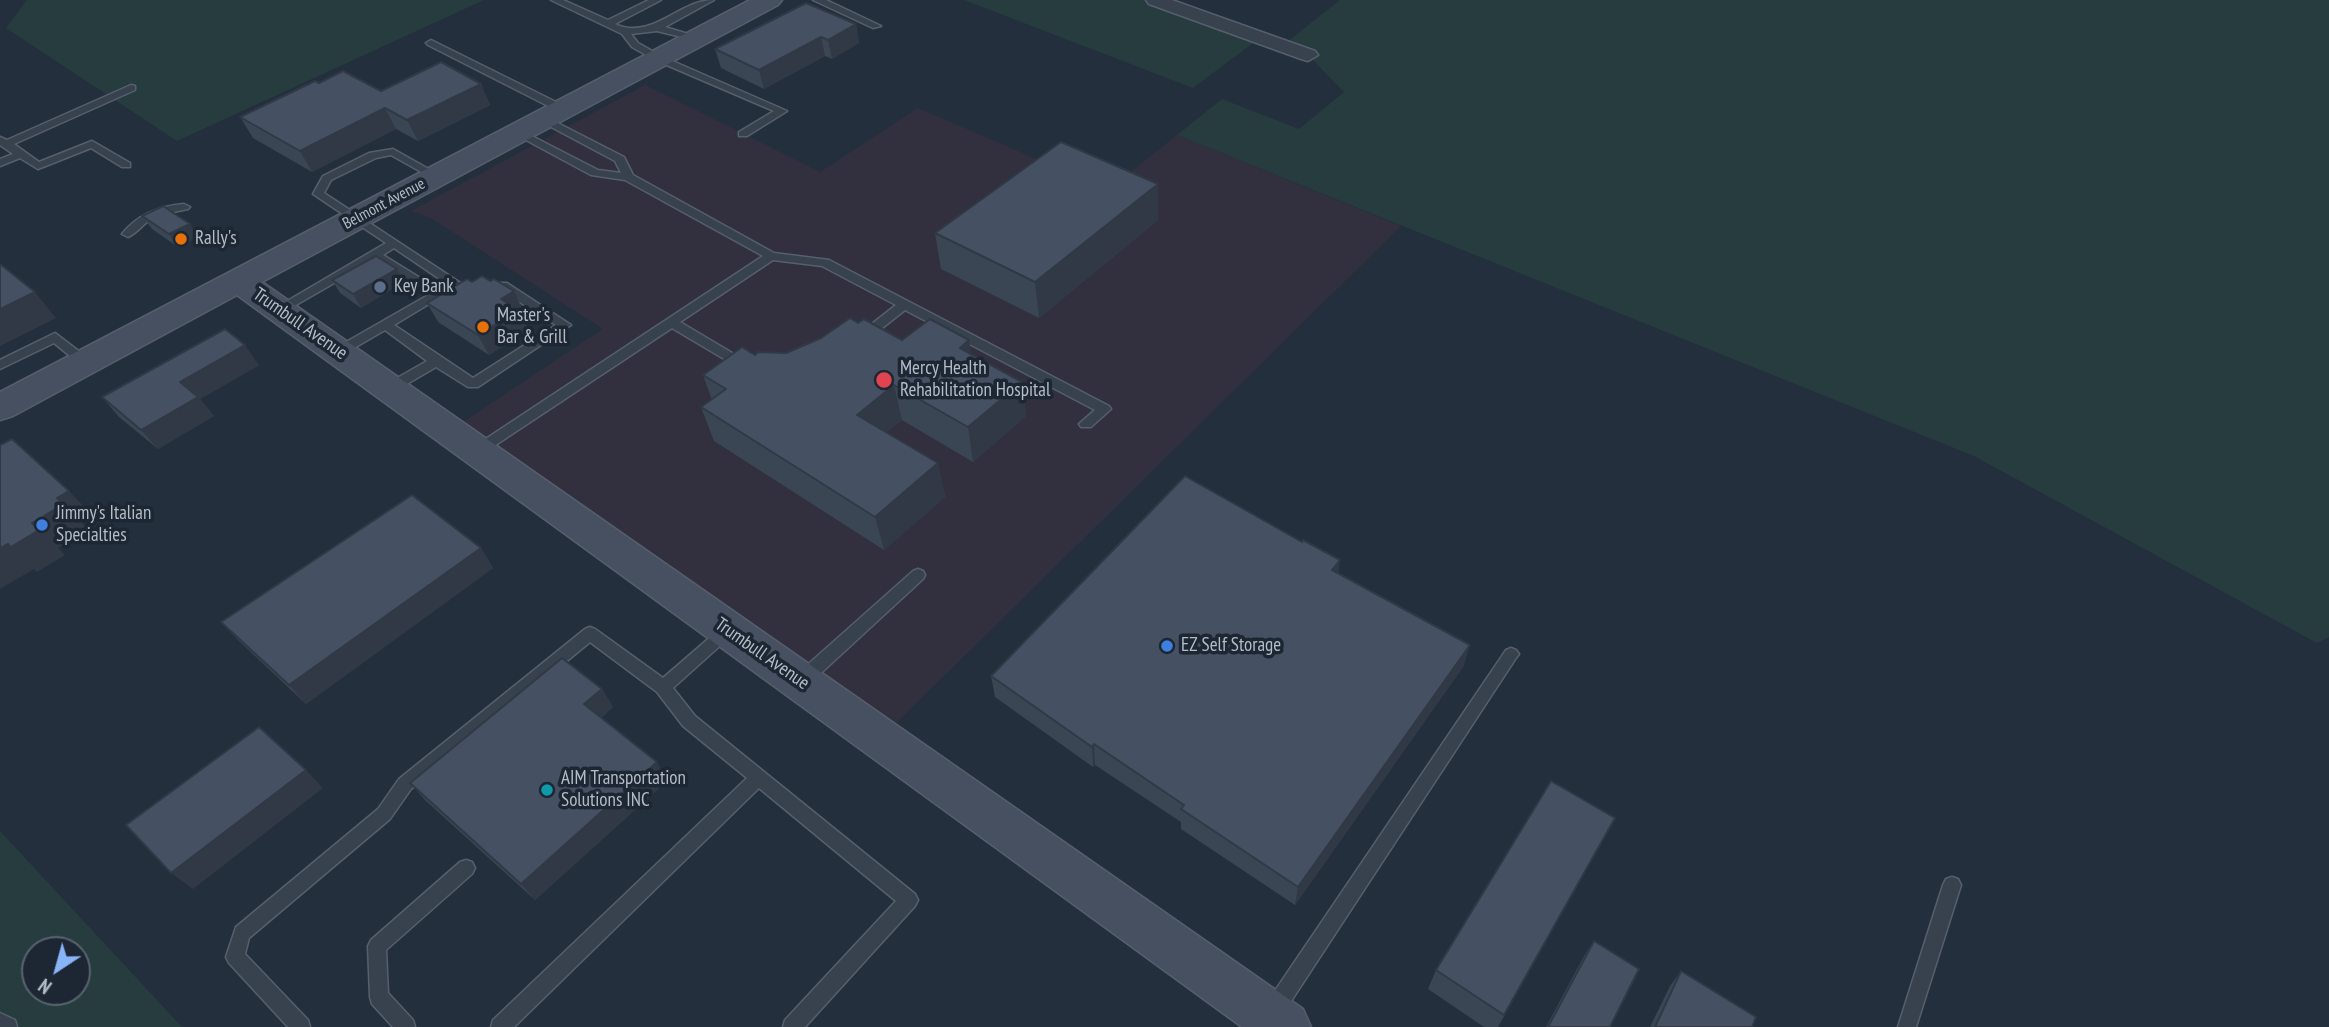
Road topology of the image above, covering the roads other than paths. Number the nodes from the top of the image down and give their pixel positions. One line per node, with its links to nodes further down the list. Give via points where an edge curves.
1 (556, 0): 7 (lane)
2 (656, 0): 7 (lane)
3 (709, 0): 9 (lane)
4 (769, 0): 11 (street, Belmont Avenue)
5 (818, 0): 8 (lane)
6 (1155, 0): 13 (street)
7 (608, 24): 10 (lane)
8 (876, 26)
9 (657, 27): 10 (lane); 11 (lane)
10 (625, 33): 14 (lane, via 635,45)
11 (695, 39): 14 (street, Belmont Avenue)
12 (431, 43): 16 (lane)
13 (1308, 55)
14 (658, 58): 16 (street, Belmont Avenue); 18 (lane, via 782,111)
15 (131, 88): 19 (lane)
16 (553, 114): 17 (street, Belmont Avenue); 24 (lane, via 620,159)
17 (518, 133): 23 (street, Belmont Avenue); 24 (lane, via 595,173)
18 (743, 134)
19 (3, 142): 20 (lane)
20 (21, 154): 21 (lane); 22 (lane, via 38,166 92,144)
21 (0, 163)
22 (126, 165)
23 (436, 176): 26 (street, Belmont Avenue); 26 (lane, via 393,152 373,155 327,178 318,194)
24 (628, 177): 30 (lane)
25 (184, 207): 27 (lane, via 157,212)
26 (355, 219): 28 (lane); 31 (street, Belmont Avenue)
27 (128, 234)
28 (393, 244): 29 (lane); 33 (lane, via 456,284)
29 (375, 255): 33 (lane); 35 (lane)
30 (771, 256): 34 (lane, via 825,263); 36 (lane)
31 (239, 281): 35 (street, Trumbull Avenue); 41 (street, Belmont Avenue)
32 (503, 286): 40 (lane, via 565,325 473,384)
33 (438, 294): 37 (lane)
34 (904, 305): 38 (lane); 46 (lane, via 1104,409)
35 (278, 310): 39 (street, Trumbull Avenue)
36 (671, 322): 43 (lane); 47 (lane)
37 (385, 324): 39 (lane); 40 (lane)
38 (851, 346)
39 (338, 352): 44 (street, Trumbull Avenue)
40 (436, 360): 44 (lane)
41 (85, 362): 42 (lane, via 55,337); 45 (street, Belmont Avenue)
42 (0, 365)
43 (762, 376)
44 (390, 388): 47 (street, Trumbull Avenue)
45 (0, 407)
46 (1086, 424)
47 (477, 451): 49 (street, Trumbull Avenue)
48 (918, 575): 51 (lane)
49 (728, 630): 51 (street, Trumbull Avenue); 52 (lane)
50 (1511, 654): 57 (lane)
51 (801, 681): 57 (street, Trumbull Avenue)
52 (663, 687): 53 (lane, via 689,722); 59 (lane, via 590,633 405,784 384,814 242,933 235,957)
53 (759, 777): 61 (lane); 62 (lane, via 909,900)
54 (466, 868): 60 (lane, via 377,946 379,997)
55 (1952, 885): 63 (lane)
56 (0, 1022): 58 (lane)
57 (1277, 1022)
58 (8, 1027)
59 (301, 1027)
60 (406, 1027)
61 (500, 1027)
62 (792, 1027)
63 (1907, 1027)

